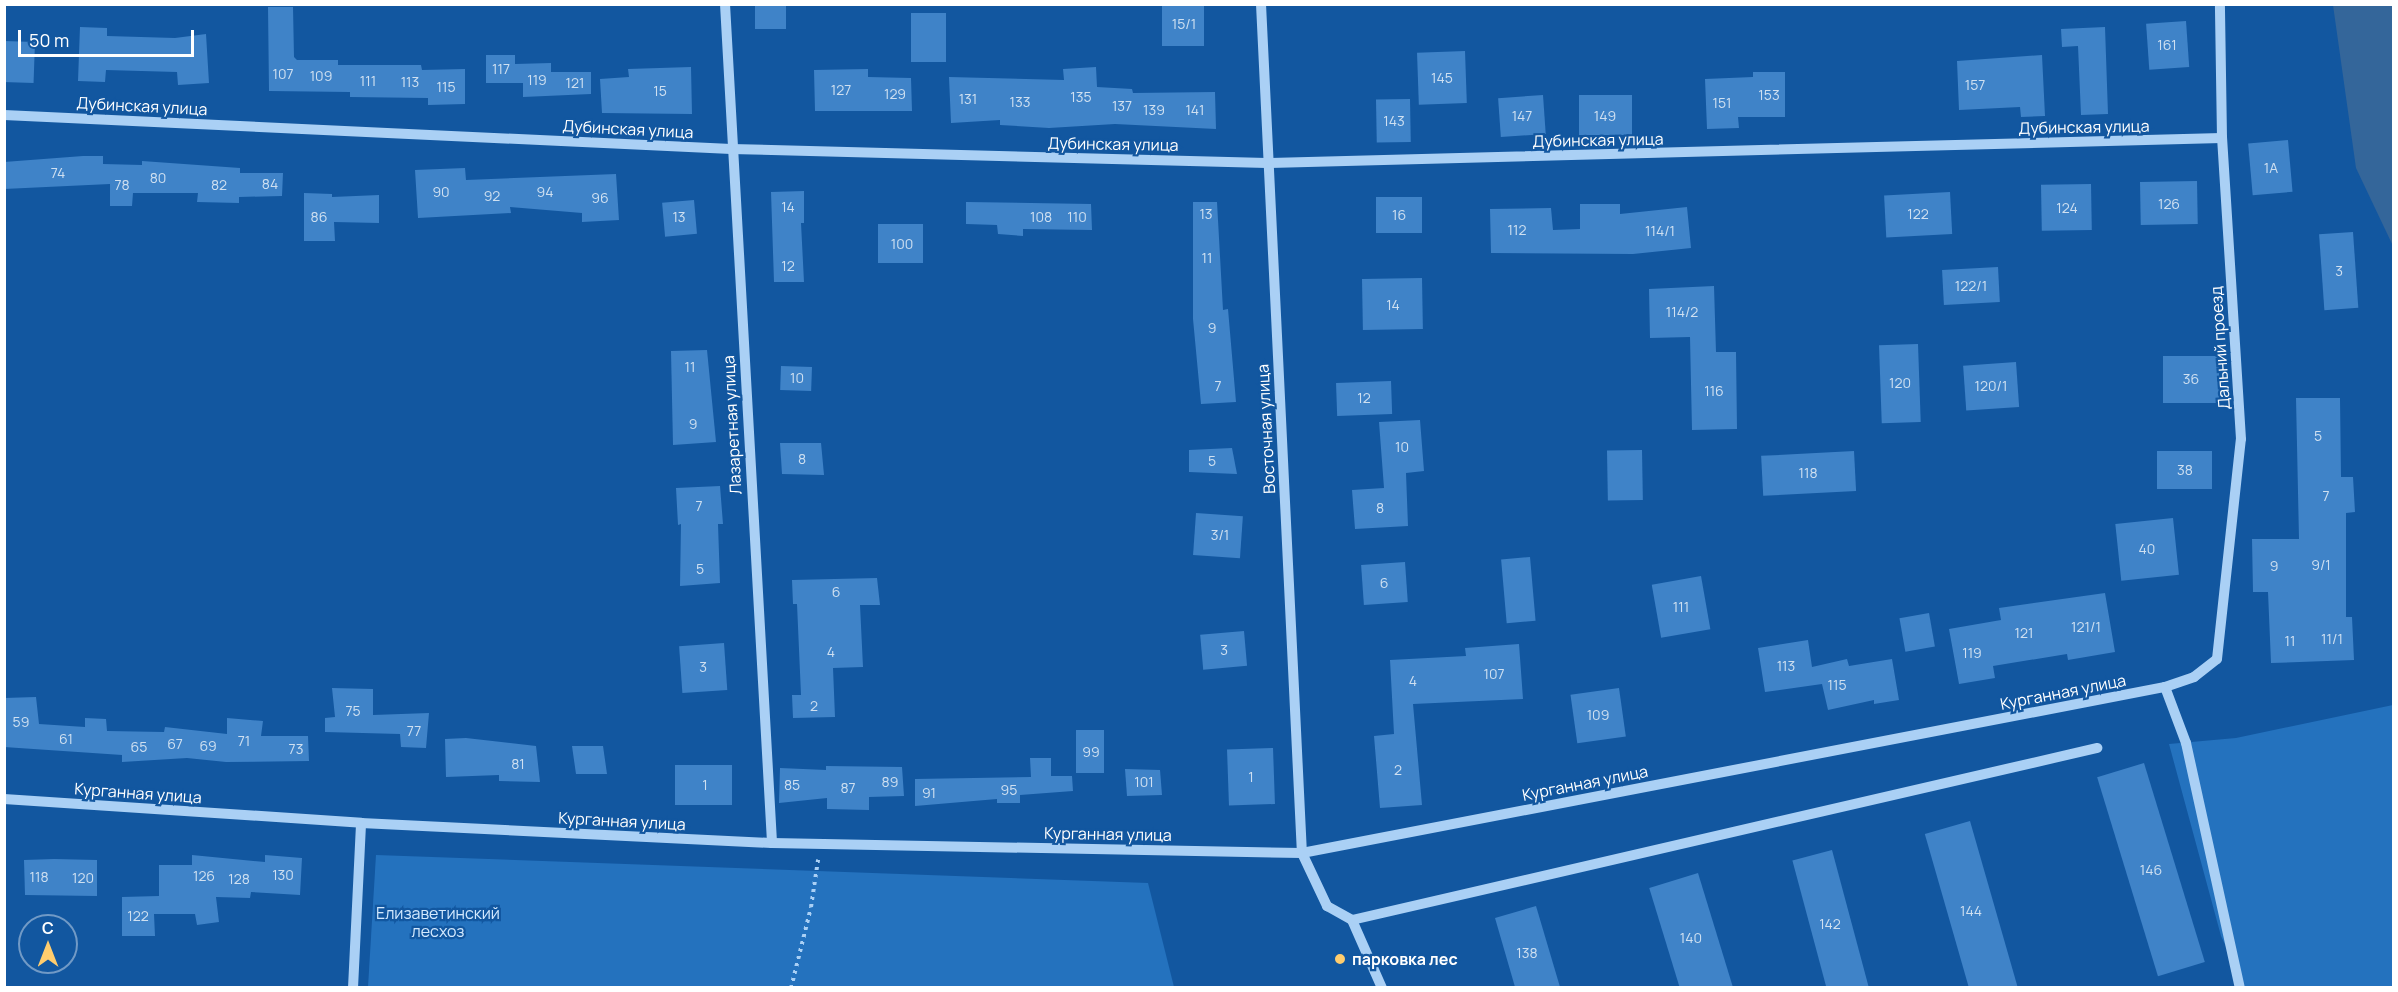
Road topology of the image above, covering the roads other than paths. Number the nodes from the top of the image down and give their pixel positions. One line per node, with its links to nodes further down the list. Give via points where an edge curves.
1 (725, 4): 6 (street, Лазаретная улица)
2 (1261, 4): 7 (street, Восточная улица)
3 (2220, 4): 5 (street, Дальний проезд)
4 (4, 115): 6 (street, Дубинская улица)
5 (2222, 138): 7 (street, Дубинская улица); 8 (street, Дальний проезд, via 2241,439 2217,659)
6 (731, 149): 7 (street, Дубинская улица); 13 (street, Лазаретная улица)
7 (1267, 163): 14 (street, Восточная улица)
8 (2194, 677): 9 (street, Курганная улица)
9 (2165, 687): 14 (street, Курганная улица); 18 (street, via 2186,743)
10 (2097, 748): 15 (street)
11 (4, 799): 12 (street, Курганная улица)
12 (361, 823): 13 (street, Курганная улица); 16 (street)
13 (772, 843): 14 (street, Курганная улица)
14 (1302, 853): 15 (street, via 1327,906)
15 (1352, 920): 17 (street)
16 (352, 987)
17 (1382, 987)
18 (2240, 987)

